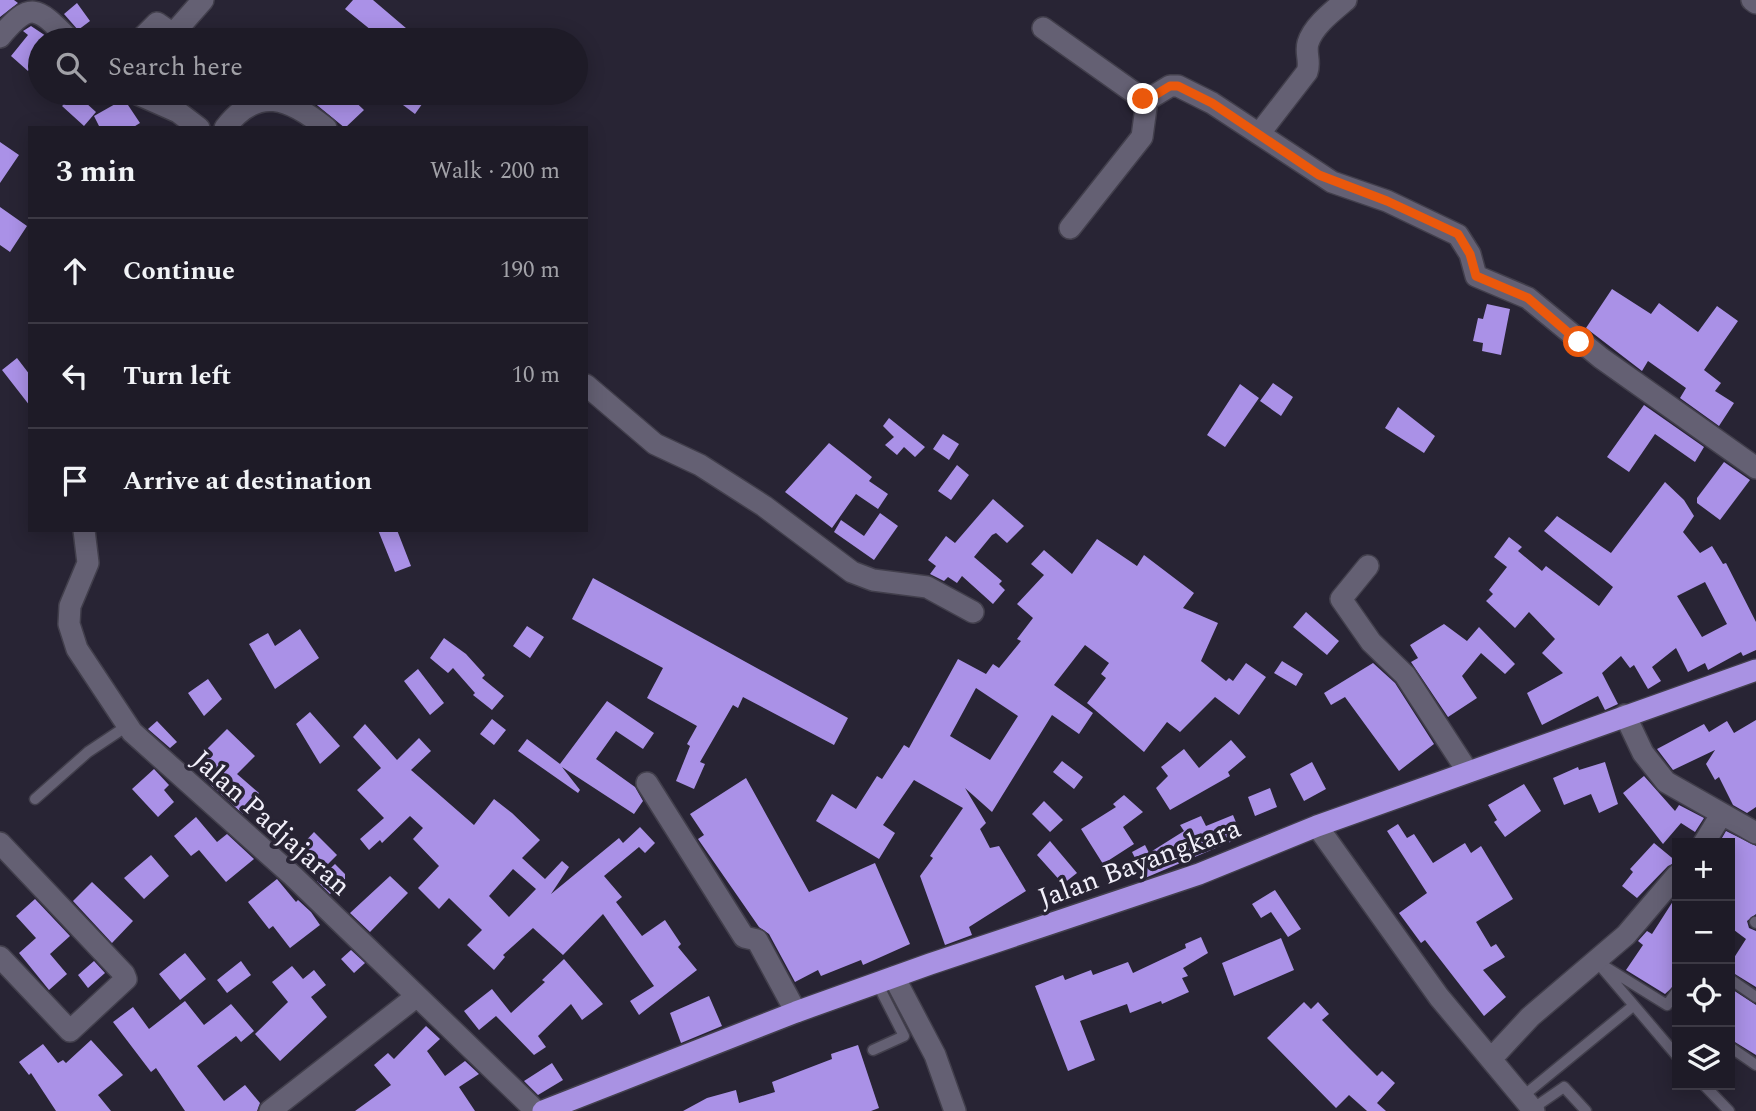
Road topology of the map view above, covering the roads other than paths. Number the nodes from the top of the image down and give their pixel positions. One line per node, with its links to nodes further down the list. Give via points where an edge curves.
1 (203, 0): 5 (street)
2 (1346, 0): 15 (street, via 1312,36 1307,45 1307,72)
3 (47, 6): 4 (street); 7 (street, via 21,10)
4 (61, 28)
5 (178, 28)
6 (1043, 28): 8 (street)
7 (0, 37)
8 (1147, 100): 15 (street, via 1178,86); 16 (street, via 1142,136)
9 (162, 105): 12 (street)
10 (248, 105): 13 (street)
11 (290, 105): 14 (street)
12 (196, 126)
13 (227, 126)
14 (323, 126)
15 (1259, 134): 18 (street, via 1332,182 1458,234 1476,276 1528,298 1601,358)
16 (1070, 228)
17 (588, 387): 21 (street, via 655,444 700,465 764,506 852,572 873,580 927,587)
18 (1755, 466)
19 (84, 532): 24 (street, Jalan Padjajaran, via 88,563 70,606 69,624 77,649)
20 (1368, 566): 25 (street, via 1341,600 1371,642 1405,675)
21 (974, 612)
22 (1756, 670): 23 (highway, Jalan Bayangkara)
23 (1625, 715): 25 (highway, Jalan Bayangkara); 28 (street, via 1655,771 1684,795)
24 (127, 726): 27 (lane, via 88,752); 38 (street, Jalan Padjajaran)
25 (1468, 772): 29 (highway, Jalan Bayangkara)
26 (647, 783): 42 (street, via 744,937 757,940)
27 (35, 799)
28 (1721, 815): 30 (street); 31 (street)
29 (1317, 826): 36 (highway, Jalan Bayangkara, via 1199,874); 46 (street, via 1439,997)
30 (1756, 834)
31 (1707, 838)
32 (0, 843): 34 (street, via 126,979 70,1031)
33 (1672, 881): 35 (street)
34 (0, 957)
35 (1597, 962): 40 (lane); 41 (lane); 46 (street, via 1531,1017)
36 (886, 980): 42 (highway, Jalan Bayangkara); 43 (lane, via 904,1036); 53 (street, via 936,1055)
37 (1735, 982): 39 (lane)
38 (417, 996): 50 (street); 51 (street, Jalan Padjajaran)
39 (1756, 997)
40 (1633, 1006): 44 (lane); 49 (lane)
41 (1672, 1009)
42 (796, 1012): 52 (highway, Jalan Bayangkara)
43 (873, 1050)
44 (1672, 1050)
45 (1735, 1050): 47 (lane)
46 (1491, 1059): 49 (street)
47 (1756, 1065)
48 (1709, 1090): 55 (lane)
49 (1529, 1106): 54 (lane, via 1564,1087)
50 (271, 1111)
51 (536, 1111)
52 (542, 1111)
53 (955, 1111)
54 (1586, 1111)
55 (1729, 1111)

